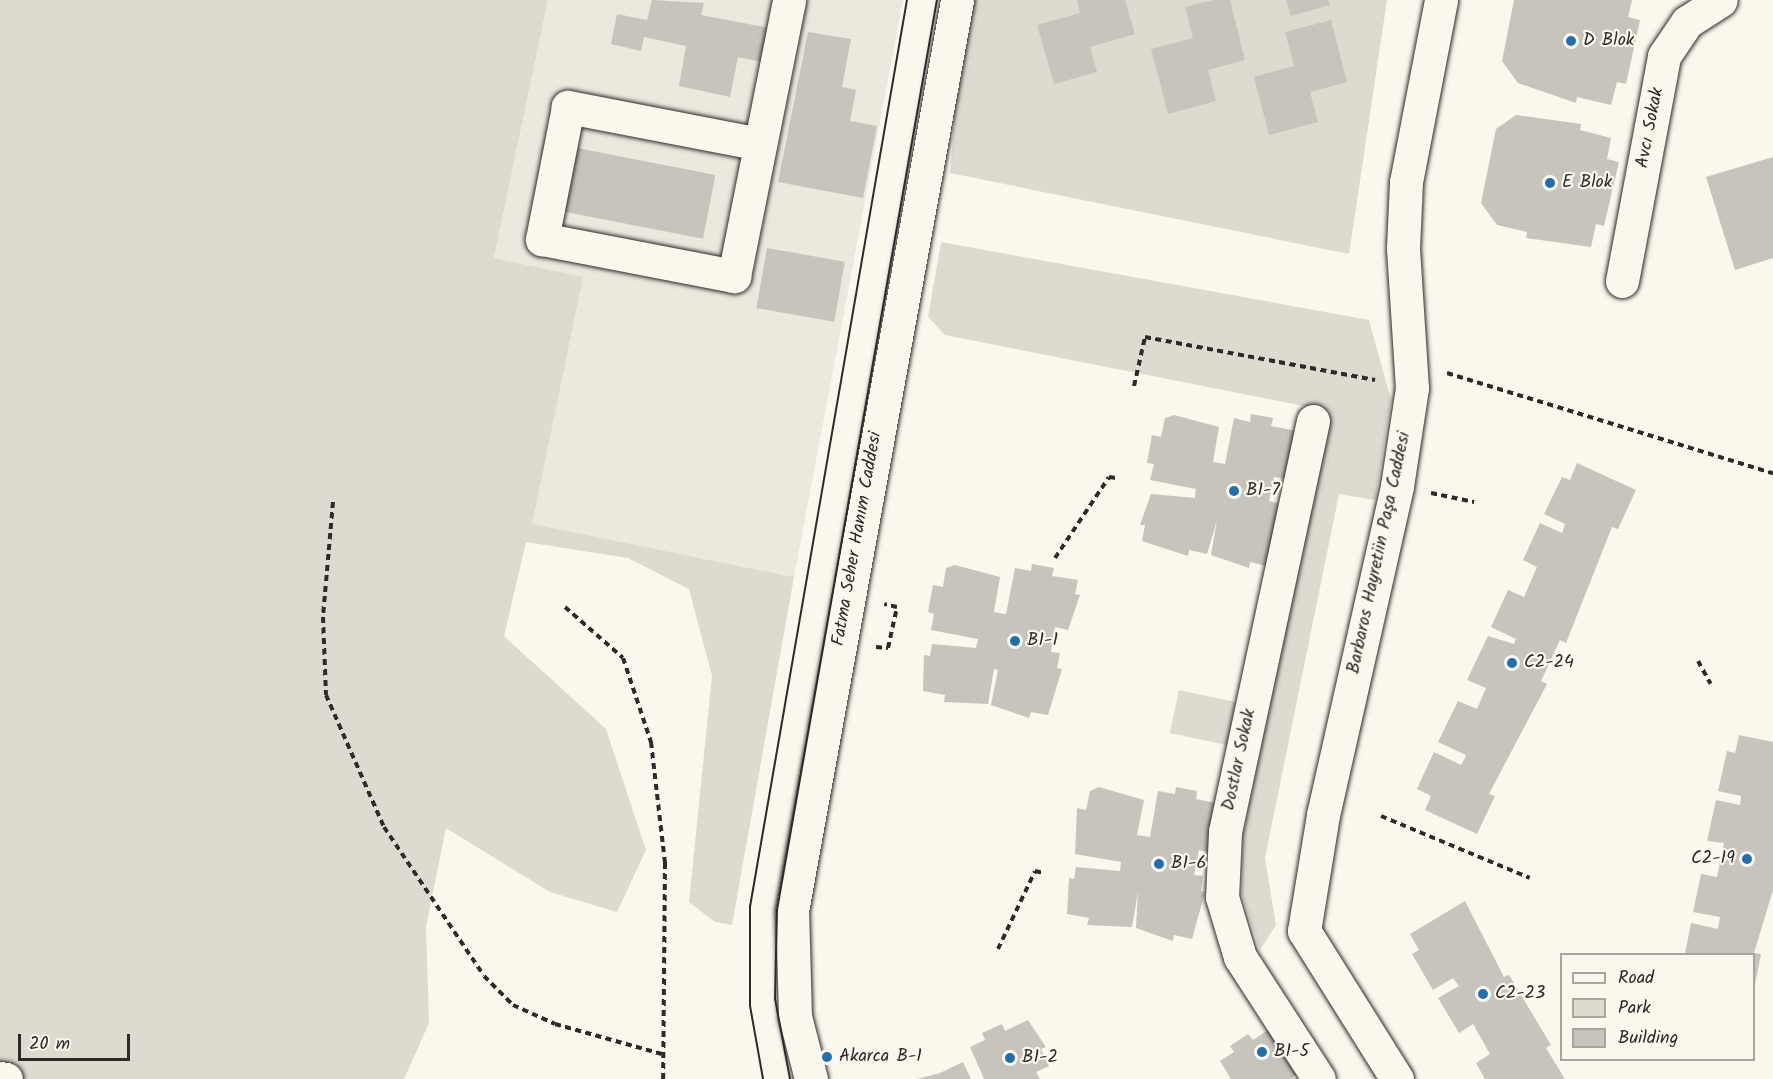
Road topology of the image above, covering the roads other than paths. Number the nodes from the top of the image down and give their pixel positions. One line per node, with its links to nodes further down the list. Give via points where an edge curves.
1 (789, 0): 5 (street)
2 (957, 0): 10 (street, Fatma Seher Hanım Caddesi, via 792,911 795,1016)
3 (1441, 0): 12 (street, Barbaros Hayretiin Paşa Caddesi, via 1406,182 1403,248 1412,387 1397,486 1323,815 1304,931)
4 (1721, 0): 6 (street, Avcı Sokak, via 1687,22 1664,56)
5 (760, 144): 5 (street, via 734,276 542,239 568,107)
6 (1622, 281)
7 (1313, 421): 11 (street, Dostlar Sokak, via 1225,832 1222,897 1240,957)
8 (0, 1077): 9 (street)
9 (6, 1079)
10 (811, 1079)
11 (1319, 1079)
12 (1397, 1079)

